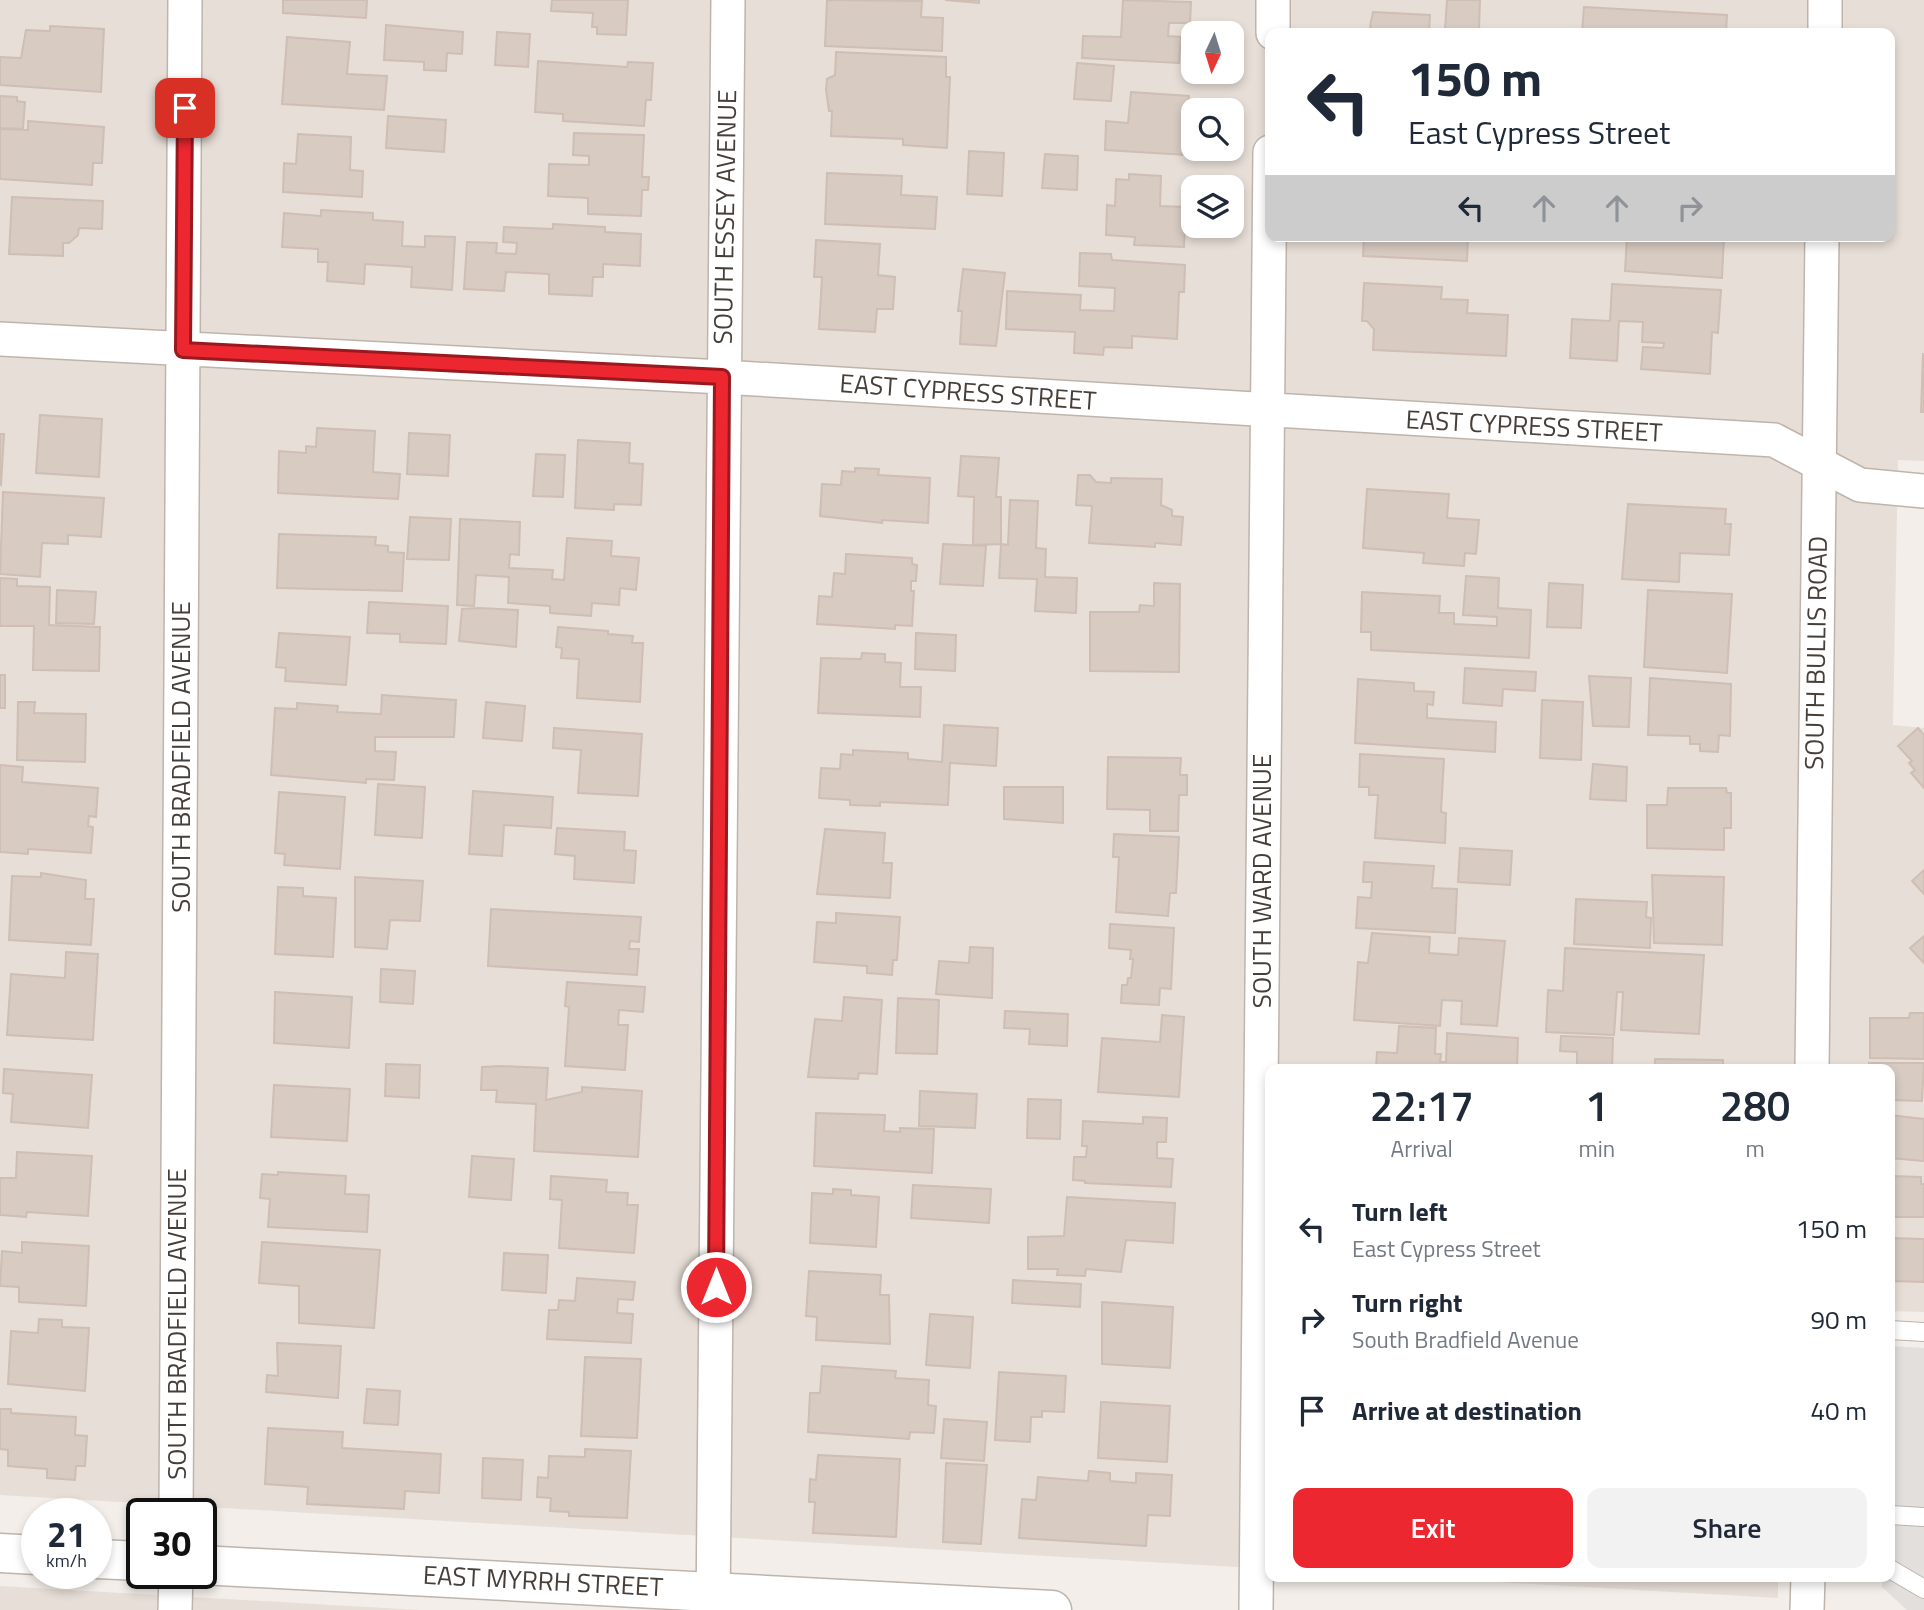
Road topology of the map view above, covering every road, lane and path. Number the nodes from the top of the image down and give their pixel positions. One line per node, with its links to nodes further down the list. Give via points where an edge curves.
1 (185, 0): 10 (street, SOUTH BRADFIELD AVENUE)
2 (728, 0): 11 (street, SOUTH ESSEY AVENUE)
3 (1273, 0): 5 (street)
4 (1825, 0): 6 (street)
5 (1273, 28)
6 (1825, 28)
7 (1269, 242): 12 (street, SOUTH WARD AVENUE)
8 (1822, 242): 13 (street, SOUTH BULLIS ROAD)
9 (0, 339): 10 (street, EAST CYPRESS STREET)
10 (183, 350): 11 (street, EAST CYPRESS STREET); 18 (street, SOUTH BRADFIELD AVENUE)
11 (722, 377): 12 (street, EAST CYPRESS STREET); 28 (street, SOUTH ESSEY AVENUE)
12 (1266, 411): 13 (street, EAST CYPRESS STREET, via 1774,440); 31 (street, SOUTH WARD AVENUE)
13 (1818, 463): 14 (street, EAST CYPRESS STREET, via 1860,485); 15 (street, SOUTH BULLIS ROAD)
14 (1924, 491)
15 (1812, 1064)
16 (1895, 1330): 17 (lane)
17 (1924, 1332)
18 (176, 1498)
19 (1895, 1515): 20 (lane)
20 (1924, 1517)
21 (0, 1553): 22 (street)
22 (21, 1554)
23 (217, 1566): 28 (street, EAST MYRRH STREET)
24 (1895, 1572): 27 (lane)
25 (1808, 1582): 32 (street)
26 (176, 1589): 29 (street)
27 (1924, 1589)
28 (713, 1600): 30 (street, EAST MYRRH STREET)
29 (175, 1610)
30 (1052, 1610)
31 (1256, 1610)
32 (1807, 1610)

